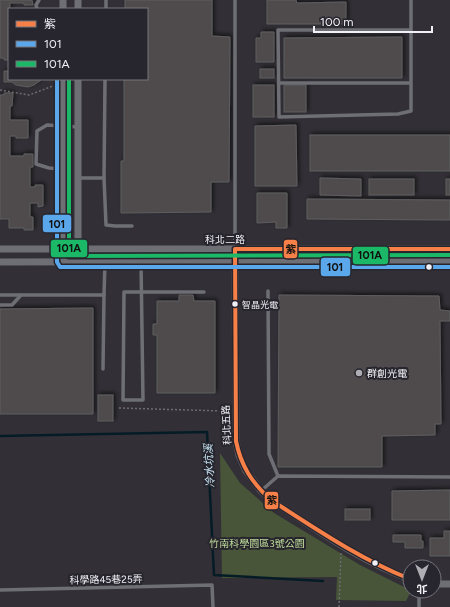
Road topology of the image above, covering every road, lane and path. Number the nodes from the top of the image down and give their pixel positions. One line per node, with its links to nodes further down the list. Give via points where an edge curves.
1 (235, 0): 20 (lane)
2 (411, 0): 3 (lane)
3 (410, 30): 7 (lane, via 278,30); 8 (lane)
4 (63, 80): 11 (street)
5 (78, 80): 12 (street)
6 (105, 80): 15 (lane)
7 (279, 83): 8 (lane); 8 (lane, via 279,118 398,114 411,111)
8 (410, 83)
9 (53, 86): 10 (path, via 29,95)
10 (0, 90)
11 (63, 126): 12 (lane); 13 (street); 13 (lane, via 47,125 37,130 36,158 36,164 49,168)
12 (78, 127): 14 (street)
13 (63, 168): 18 (street)
14 (78, 178): 15 (lane); 19 (street)
15 (104, 178): 16 (lane, via 106,225)
16 (132, 226)
17 (0, 249): 18 (street, 科北二路)
18 (63, 249): 19 (street, 科北二路); 23 (street)
19 (78, 249): 20 (street, 科北二路); 24 (street)
20 (235, 249): 21 (street, 科北二路); 27 (street, 科北五路)
21 (450, 249)
22 (0, 262): 23 (street)
23 (63, 262): 24 (street)
24 (78, 262): 25 (street)
25 (105, 262): 26 (street); 32 (lane)
26 (141, 262): 27 (street); 30 (lane)
27 (235, 262): 28 (street); 41 (street, 科北五路, via 236,441 246,471)
28 (450, 262)
29 (268, 291): 39 (lane, via 269,454)
30 (141, 292): 30 (lane, via 124,292 123,400 143,400); 31 (lane)
31 (204, 292)
32 (104, 294): 34 (lane); 36 (lane)
33 (0, 295): 34 (lane)
34 (21, 295): 35 (lane, via 12,306)
35 (0, 305)
36 (103, 369)
37 (119, 408): 38 (path)
38 (223, 411)
39 (278, 476): 40 (lane); 41 (lane)
40 (450, 477)
41 (260, 491): 43 (street, 科北五路, via 361,557)
42 (341, 552): 46 (path)
43 (402, 576)
44 (0, 590): 45 (lane, 科學路45巷25弄, via 212,585)
45 (213, 607)
46 (339, 607)

